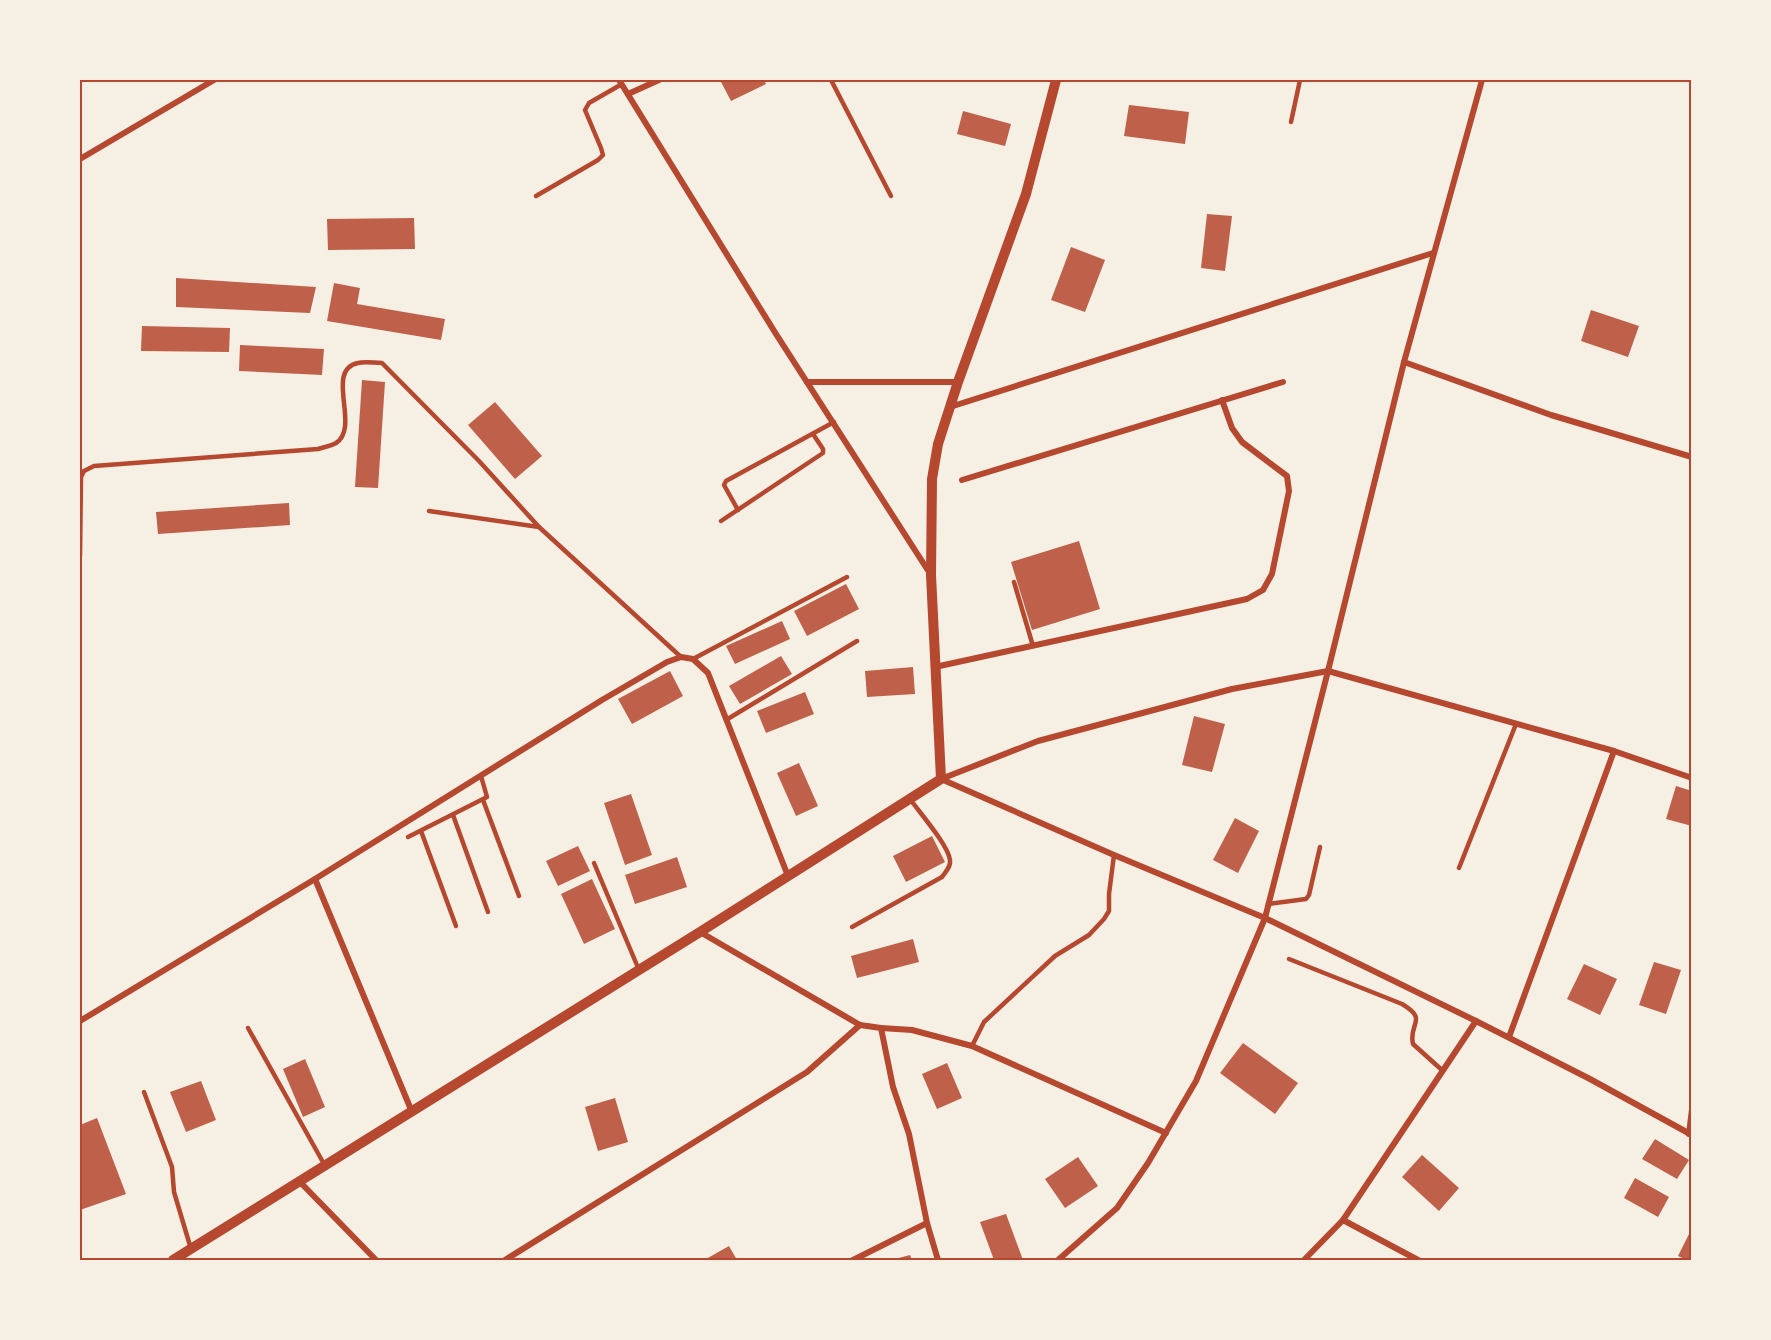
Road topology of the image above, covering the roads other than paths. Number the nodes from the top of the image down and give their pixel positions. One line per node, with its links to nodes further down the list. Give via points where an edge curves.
1 (214, 80): 10 (street)
2 (659, 80): 8 (street)
3 (831, 80): 12 (lane)
4 (1056, 80): 16 (street, via 1026,194)
5 (1300, 80): 9 (lane)
6 (1482, 80): 13 (street)
7 (620, 82): 8 (street); 11 (lane, via 585,110 603,155)
8 (628, 94): 15 (street)
9 (1291, 122)
10 (80, 159)
11 (536, 196)
12 (891, 196)
13 (1433, 253): 14 (street); 19 (street)
14 (1404, 362): 22 (street, via 1551,415); 37 (street)
15 (807, 382): 16 (street); 20 (street)
16 (958, 382): 19 (street)
17 (1283, 382): 18 (street)
18 (1222, 400): 23 (street); 33 (street, via 1232,428 1242,442 1287,476 1289,491 1272,574 1263,590 1247,599)
19 (950, 407): 29 (street, via 938,444 933,479)
20 (834, 422): 21 (lane); 29 (street)
21 (813, 434): 24 (lane, via 823,453); 24 (lane, via 726,481 725,490)
22 (1692, 457)
23 (962, 480)
24 (738, 510): 26 (lane)
25 (429, 511): 27 (lane)
26 (721, 521)
27 (539, 527): 28 (lane, via 381,363 357,363 342,377 346,416 342,438 336,444 318,449 94,466 84,471); 34 (lane)
28 (80, 556)
29 (931, 575): 36 (street)
30 (847, 577): 35 (lane)
31 (1014, 582): 33 (lane)
32 (857, 641): 38 (lane)
33 (1033, 646): 36 (street)
34 (681, 657): 35 (street); 41 (street, via 602,700)
35 (693, 659): 38 (street, via 708,673)
36 (934, 668): 42 (street)
37 (1328, 670): 39 (street); 42 (street, via 1232,690 1049,738); 56 (street)
38 (726, 720): 53 (street)
39 (1516, 724): 40 (street); 52 (lane)
40 (1614, 752): 43 (street); 69 (street)
41 (481, 776): 45 (lane, via 487,793); 54 (street)
42 (941, 778): 44 (street); 50 (street)
43 (1692, 778)
44 (909, 798): 53 (street); 60 (lane, via 946,848 949,868 942,877)
45 (483, 800): 46 (lane); 55 (lane)
46 (453, 815): 47 (lane); 57 (lane)
47 (421, 831): 48 (lane); 59 (lane)
48 (408, 837)
49 (1320, 847): 56 (lane, via 1306,899)
50 (1114, 855): 58 (street); 70 (lane, via 1109,911 1104,919 1089,935 1055,956 984,1022)
51 (594, 863): 63 (lane)
52 (1459, 868)
53 (788, 876): 61 (street)
54 (315, 879): 64 (street); 74 (street)
55 (519, 896)
56 (1268, 904): 58 (street)
57 (488, 912)
58 (1265, 918): 65 (street); 75 (street, via 1196,1081)
59 (456, 926)
60 (852, 927)
61 (700, 932): 63 (street); 66 (street)
62 (1289, 959): 71 (lane, via 1411,1009 1417,1019 1413,1044)
63 (639, 970): 74 (street)
64 (80, 1021)
65 (1476, 1021): 69 (street); 71 (street)
66 (860, 1024): 68 (street); 84 (street, via 807,1072)
67 (248, 1028): 77 (lane)
68 (881, 1028): 70 (street, via 912,1030); 80 (street)
69 (1509, 1037): 76 (street)
70 (972, 1046): 75 (street)
71 (1443, 1071): 79 (street)
72 (144, 1092): 81 (lane, via 172,1167 174,1192)
73 (1692, 1109): 76 (street)
74 (412, 1112): 77 (street)
75 (1166, 1133): 87 (street, via 1117,1208)
76 (1690, 1135)
77 (326, 1166): 78 (street)
78 (300, 1182): 81 (street); 83 (street)
79 (1343, 1220): 88 (street); 89 (street)
80 (927, 1223): 85 (street); 86 (street)
81 (191, 1249): 82 (street)
82 (173, 1260)
83 (376, 1260)
84 (505, 1260)
85 (853, 1260)
86 (938, 1260)
87 (1058, 1260)
88 (1304, 1260)
89 (1418, 1260)

